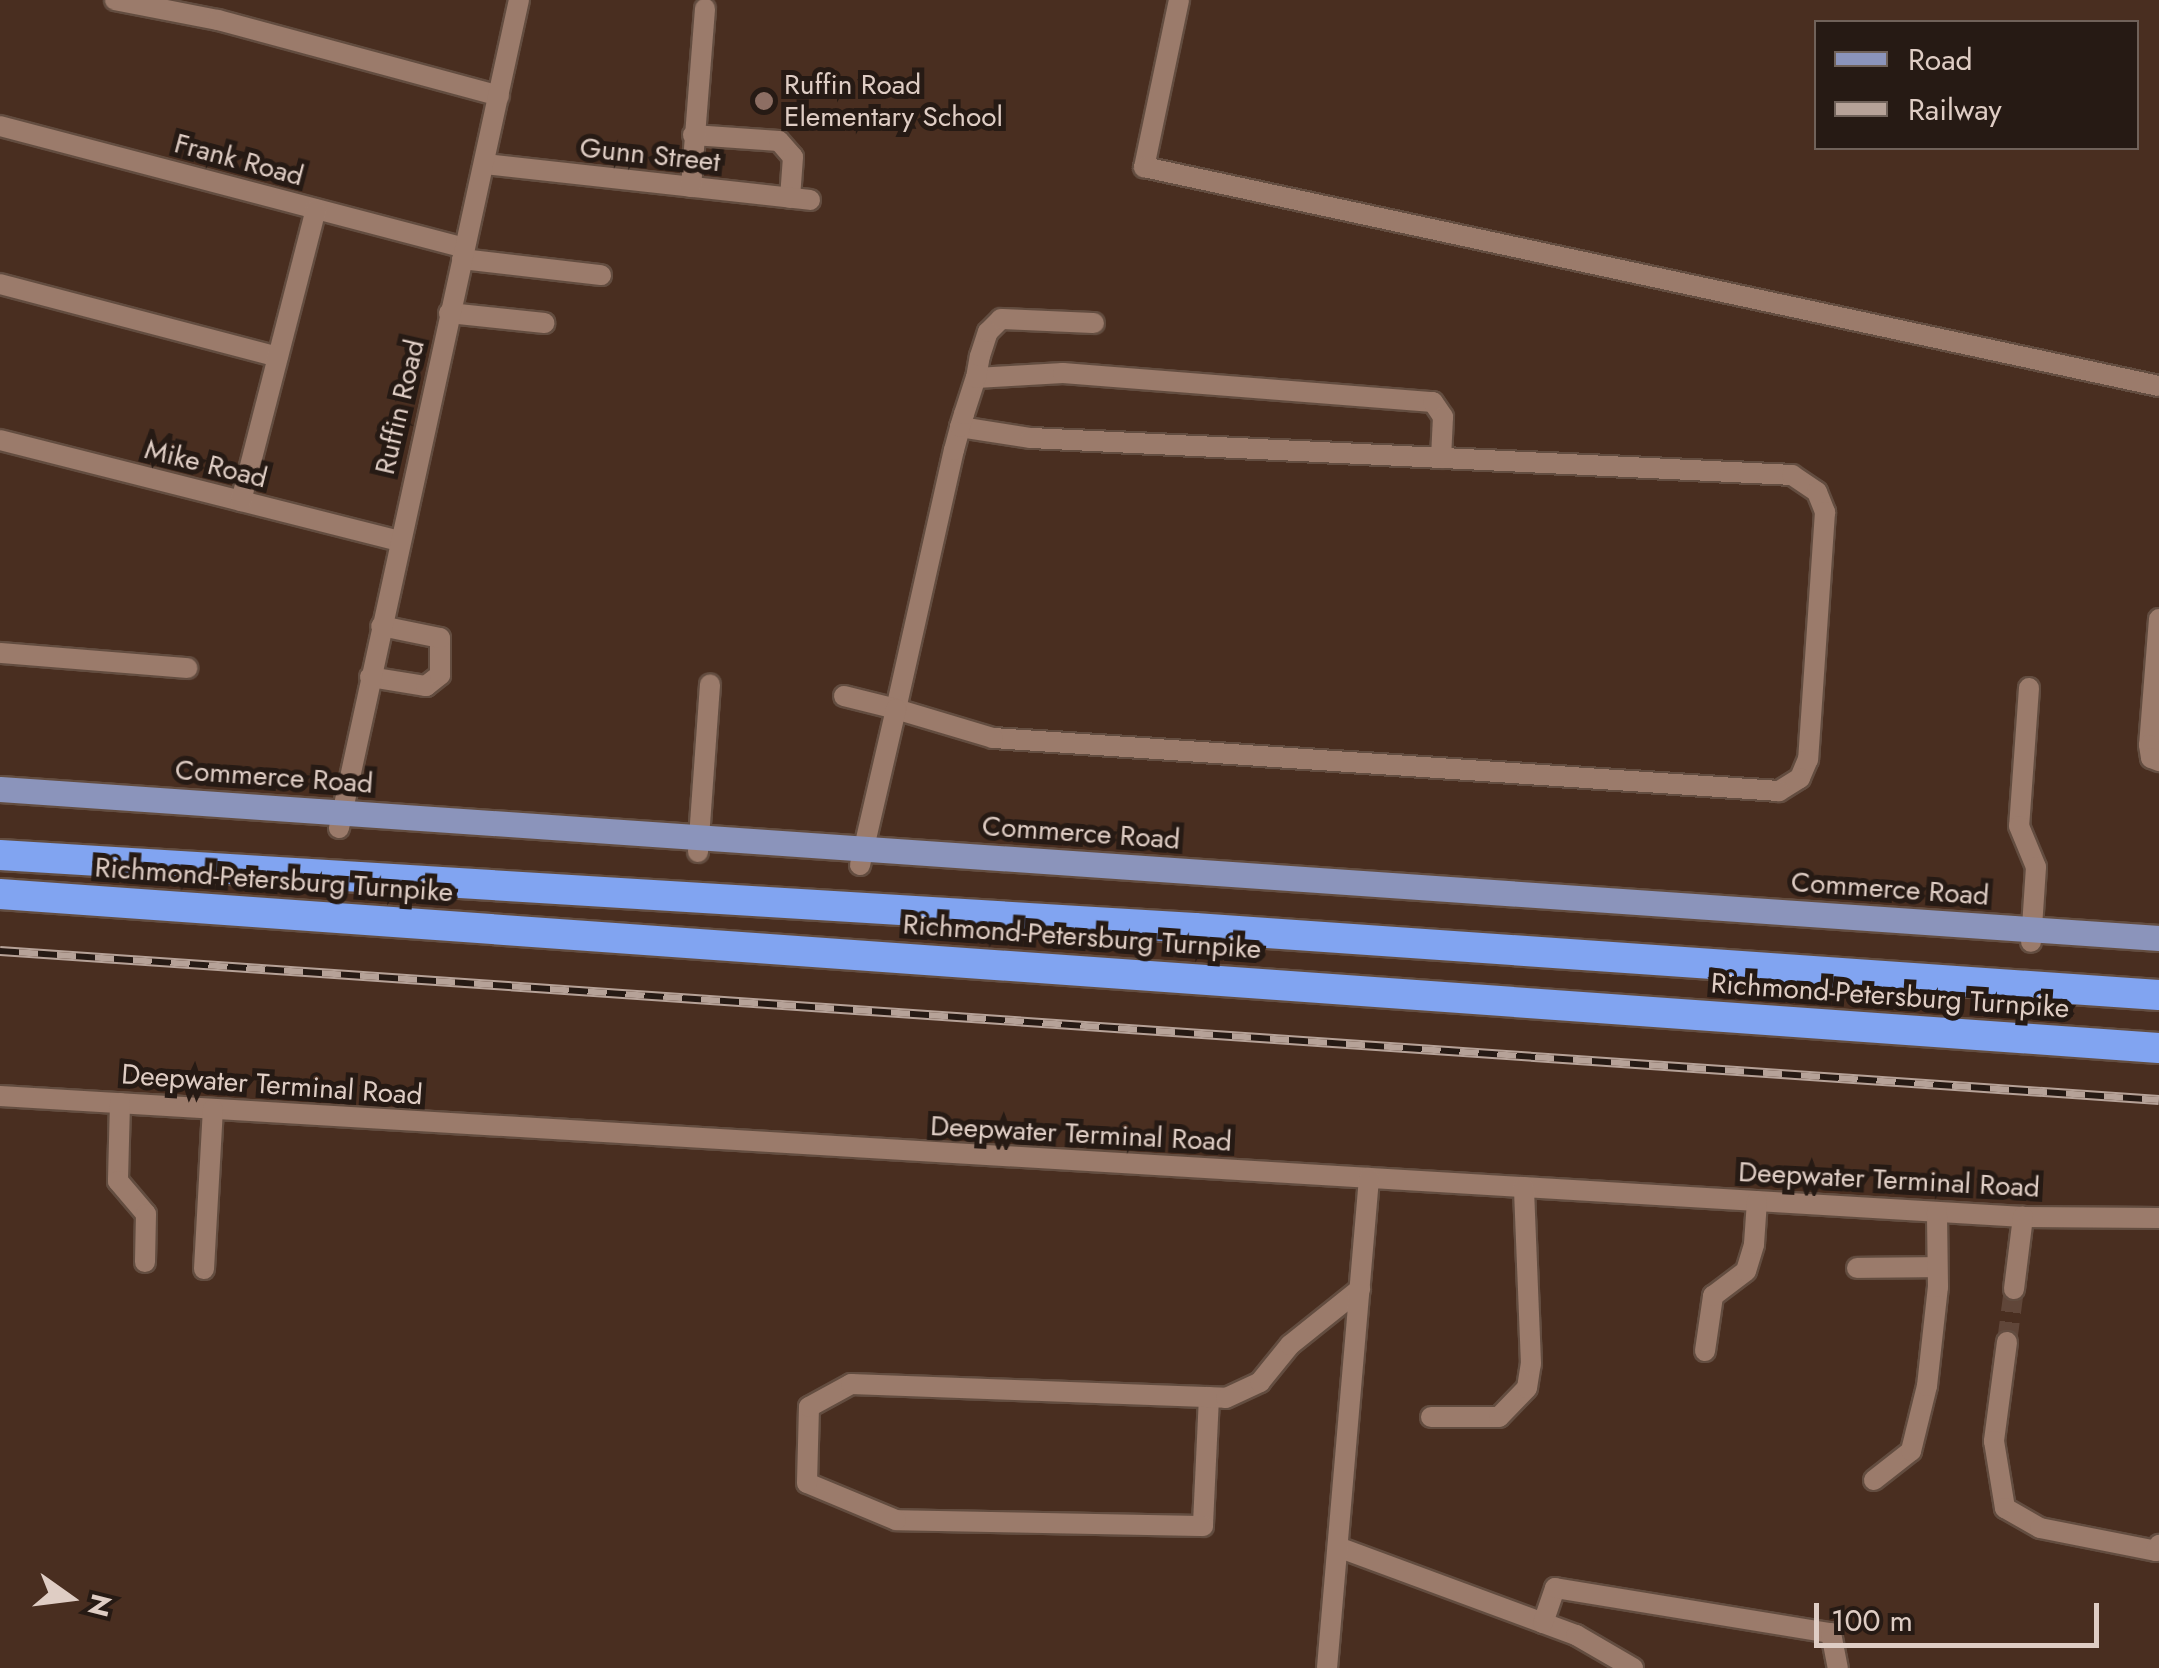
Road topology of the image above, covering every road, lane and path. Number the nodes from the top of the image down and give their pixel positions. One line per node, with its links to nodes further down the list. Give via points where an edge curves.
1 (115, 0): 5 (street, via 218,20)
2 (519, 0): 5 (street, Ruffin Road)
3 (1179, 0): 19 (street, via 1144,168)
4 (706, 9): 7 (street)
5 (499, 96): 8 (street, Ruffin Road)
6 (0, 126): 10 (street, Frank Road)
7 (693, 135): 9 (street); 9 (street, Gunn Street, via 779,140 793,157 800,199)
8 (485, 164): 9 (street, Gunn Street); 11 (street, Ruffin Road)
9 (691, 187)
10 (316, 209): 11 (street, Frank Road); 17 (street)
11 (463, 254): 12 (street, Frank Road); 14 (street, Ruffin Road)
12 (601, 275)
13 (0, 284): 17 (street)
14 (450, 313): 15 (street); 24 (street, Ruffin Road)
15 (544, 322)
16 (1094, 323): 18 (street, via 1002,318 988,332)
17 (278, 356): 23 (street)
18 (976, 378): 20 (street); 22 (street, via 1063,373 1433,402 1443,417)
19 (2159, 386)
20 (960, 427): 22 (street, via 1031,438); 33 (street)
21 (0, 440): 23 (street, Mike Road)
22 (1441, 458): 33 (street, via 1792,475 1818,492 1826,512 1808,758 1800,778 1779,791 1013,739)
23 (241, 501): 24 (street, Mike Road)
24 (398, 541): 26 (street, Ruffin Road)
25 (2159, 619): 34 (street, via 2149,745)
26 (380, 626): 29 (street, Ruffin Road); 29 (street, via 440,638 440,675 426,686)
27 (0, 653): 28 (street)
28 (187, 668)
29 (370, 677): 37 (street, Ruffin Road)
30 (710, 684): 38 (street)
31 (2029, 688): 42 (street, via 2018,826 2036,867)
32 (844, 696): 33 (street)
33 (896, 709): 40 (street)
34 (2159, 761)
35 (0, 788): 37 (main road, Commerce Road)
36 (0, 804): 37 (main road, Commerce Road)
37 (341, 820): 38 (main road, Commerce Road)
38 (698, 844): 40 (main road, Commerce Road)
39 (0, 855): 45 (highway, Richmond-Petersburg Turnpike)
40 (862, 857): 42 (main road, Commerce Road)
41 (0, 894): 46 (highway, Richmond-Petersburg Turnpike)
42 (2031, 935): 43 (main road, Commerce Road); 44 (main road, Commerce Road)
43 (2159, 938)
44 (2159, 951)
45 (2159, 995)
46 (2159, 1048)
47 (0, 1096): 48 (street, Deepwater Terminal Road)
48 (120, 1104): 49 (street, Deepwater Terminal Road); 56 (street, via 118,1181 146,1214)
49 (214, 1110): 50 (street, Deepwater Terminal Road); 58 (street)
50 (1368, 1178): 51 (street, Deepwater Terminal Road); 60 (street)
51 (1524, 1187): 52 (street, Deepwater Terminal Road); 65 (street, via 1528,1388 1499,1417)
52 (1757, 1201): 53 (street, Deepwater Terminal Road); 63 (street, via 1746,1270 1713,1296)
53 (1937, 1212): 54 (street, Deepwater Terminal Road); 57 (street)
54 (2023, 1216): 55 (street, Deepwater Terminal Road); 61 (street)
55 (2159, 1218)
56 (145, 1262)
57 (1938, 1267): 59 (street); 66 (street, via 1927,1386 1912,1451)
58 (204, 1268)
59 (1857, 1268)
60 (1360, 1289): 64 (street, via 1290,1346 1260,1382 1226,1398); 68 (street)
61 (2014, 1289)
62 (2006, 1342): 67 (street, via 1994,1441 2005,1508 2040,1528 2156,1551)
63 (1705, 1351)
64 (1209, 1397): 64 (street, via 851,1384 809,1407 807,1483 896,1520 1203,1526)
65 (1430, 1417)
66 (1874, 1480)
67 (2159, 1545)
68 (1338, 1546): 69 (street); 70 (street)
69 (1542, 1623): 71 (street); 72 (street, via 1556,1588 1831,1633)
70 (1327, 1668)
71 (1634, 1668)
72 (1838, 1668)

